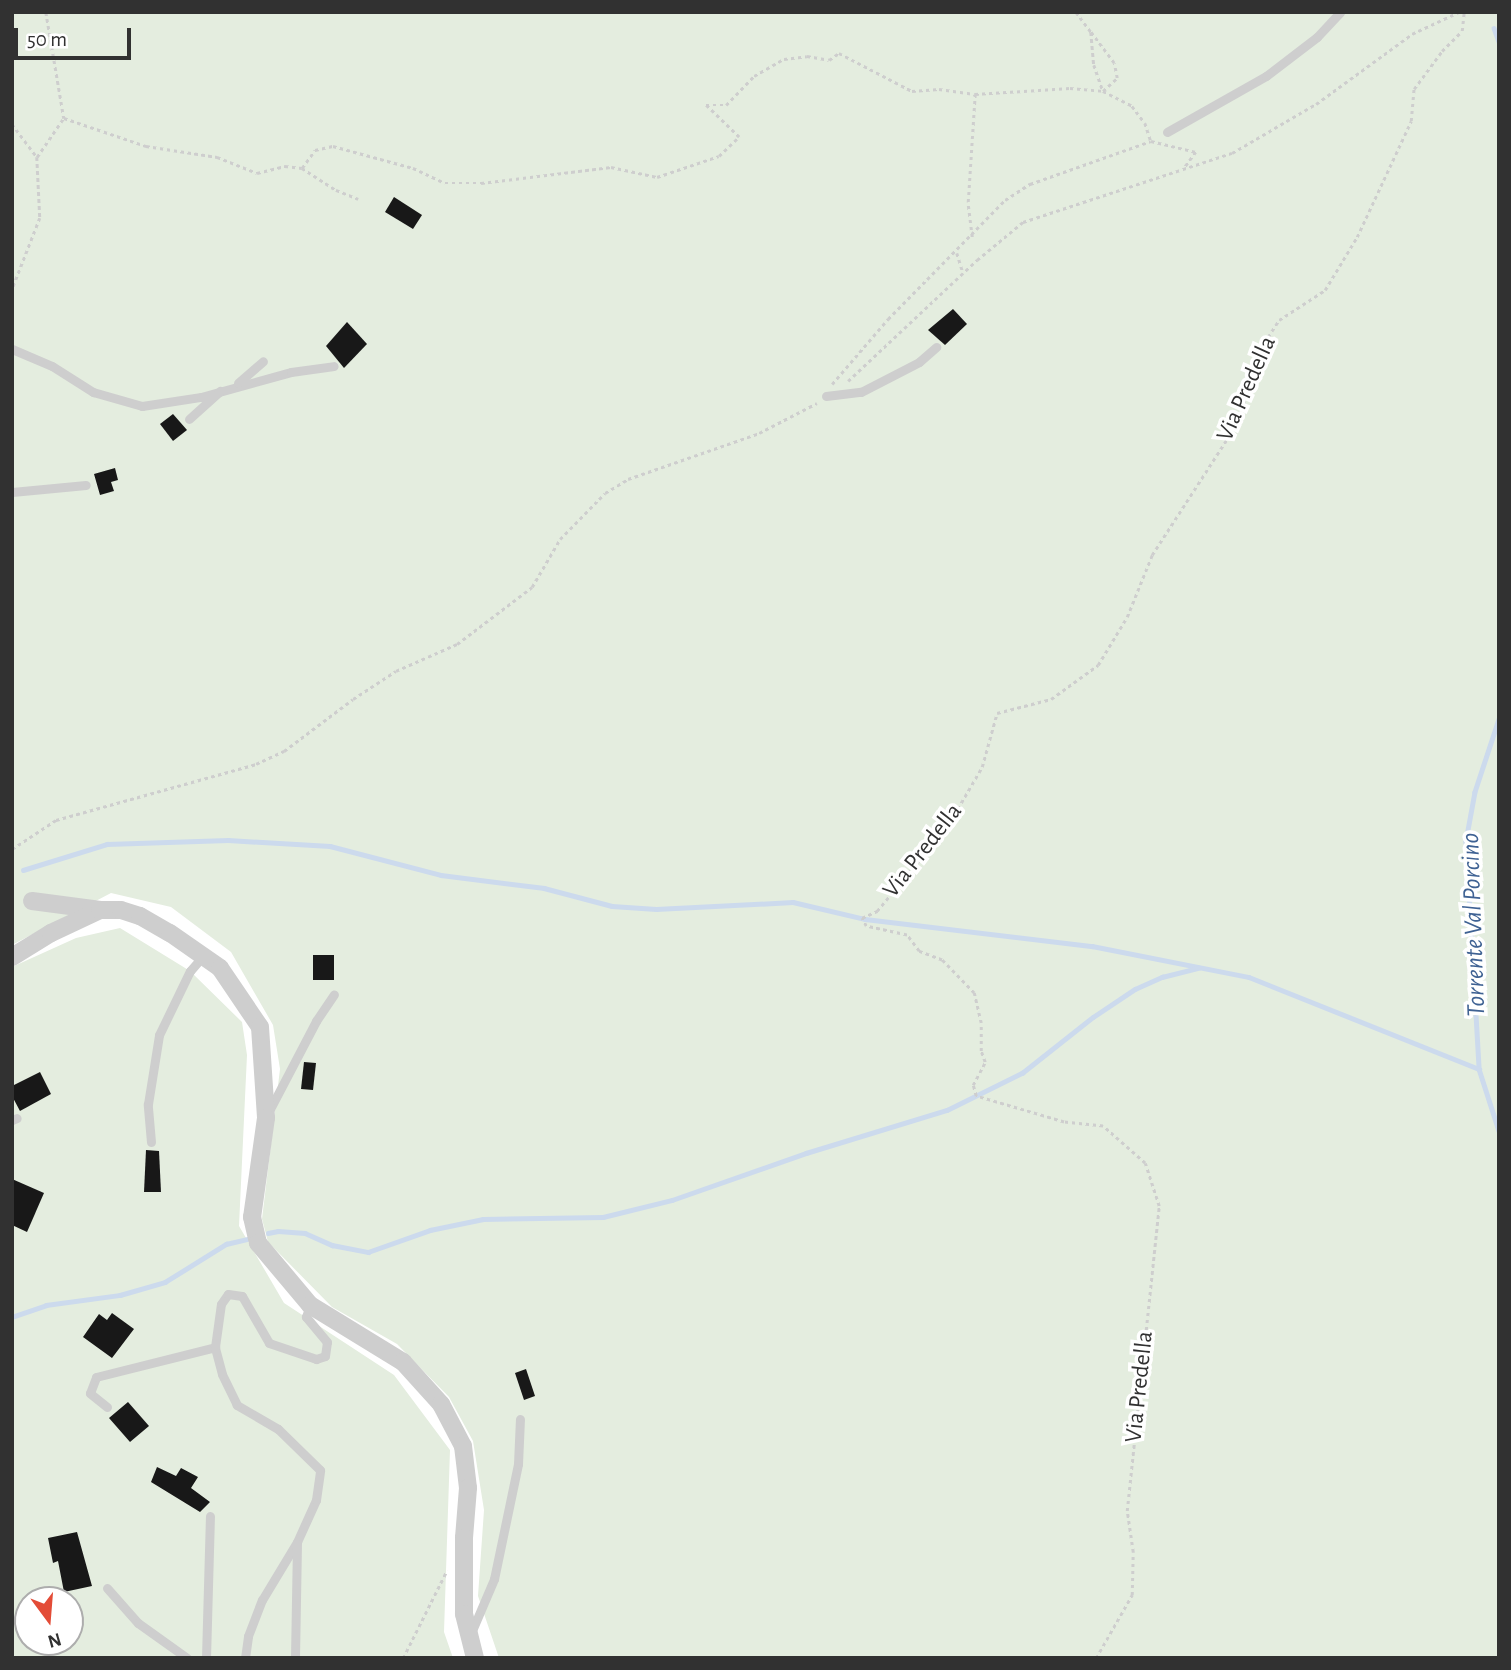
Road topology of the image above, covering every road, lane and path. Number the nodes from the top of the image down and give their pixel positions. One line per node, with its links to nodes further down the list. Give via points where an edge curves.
1 (46, 12): 9 (path)
2 (1076, 12): 6 (path)
3 (1340, 12): 11 (lane, via 1317,37 1266,76)
4 (1458, 12): 15 (path, via 1412,34 1316,104 1232,153)
5 (1464, 12): 54 (path, Via Predella, via 1462,31 1414,89 1411,121 1357,237 1325,290 1279,320 1229,436 1152,555 1127,617 1098,666 1051,699 997,713 982,767 947,827 877,911 862,918 866,926 906,935 919,951 942,960 974,993 985,1062 973,1085 976,1096 1064,1122 1103,1126 1145,1163 1156,1196 1159,1206 1127,1511 1133,1552 1132,1595)
6 (1091, 32): 7 (path, via 1094,65); 7 (path, via 1114,63 1117,78)
7 (1103, 91): 8 (path, via 1070,88); 12 (path, via 1132,106)
8 (975, 94): 14 (path, via 912,91 839,53 829,60 784,58 754,76 726,105 706,105 739,137 719,156 657,177 611,167 445,183 413,168 333,146 315,150); 17 (path, via 968,202)
9 (64, 118): 13 (path); 14 (path, via 146,146 217,157 257,173)
10 (12, 124): 13 (path)
11 (1167, 132)
12 (1151, 141): 15 (path, via 1196,152); 17 (path, via 1030,184 1005,200)
13 (37, 157): 20 (path, via 40,218)
14 (302, 167): 16 (path, via 336,191)
15 (1184, 169): 19 (path, via 1023,222)
16 (358, 199)
17 (972, 237): 18 (path)
18 (957, 252): 19 (path); 27 (path, via 879,329)
19 (963, 273): 27 (path, via 894,341)
20 (12, 290)
21 (936, 347): 27 (lane, via 919,362 861,392)
22 (12, 349): 26 (lane, via 52,366 93,392 142,406)
23 (263, 361): 25 (lane)
24 (334, 366): 25 (lane)
25 (234, 386): 26 (lane)
26 (221, 390): 28 (lane)
27 (826, 396): 31 (path, via 759,433 628,479 605,493 560,538 533,587 457,644 397,671 284,751 256,764 56,820)
28 (190, 419)
29 (86, 485): 30 (lane)
30 (12, 492)
31 (12, 849)
32 (32, 901): 33 (street)
33 (100, 910): 34 (street, via 140,916); 35 (street)
34 (203, 956): 37 (street, via 220,968 260,1027); 38 (lane, via 190,971 159,1035 148,1104)
35 (12, 957)
36 (334, 994): 37 (lane)
37 (266, 1118): 39 (street, via 252,1217 258,1243)
38 (151, 1142)
39 (310, 1305): 40 (lane, via 306,1317 327,1342 325,1356 316,1359 269,1343 242,1296 228,1294 221,1304); 47 (street, via 403,1362 440,1404 463,1446 468,1488 464,1614)
40 (215, 1347): 41 (lane, via 96,1377 90,1393); 44 (lane, via 237,1405 278,1429 320,1470 316,1500)
41 (107, 1407)
42 (520, 1419): 47 (lane, via 517,1464 494,1579)
43 (210, 1516): 49 (lane)
44 (297, 1542): 50 (lane, via 262,1600); 51 (lane)
45 (453, 1559): 52 (path)
46 (107, 1588): 48 (lane, via 138,1623)
47 (469, 1638): 53 (street)
48 (187, 1658)
49 (206, 1658)
50 (245, 1658)
51 (295, 1658)
52 (403, 1658)
53 (475, 1658)
54 (1096, 1658)

